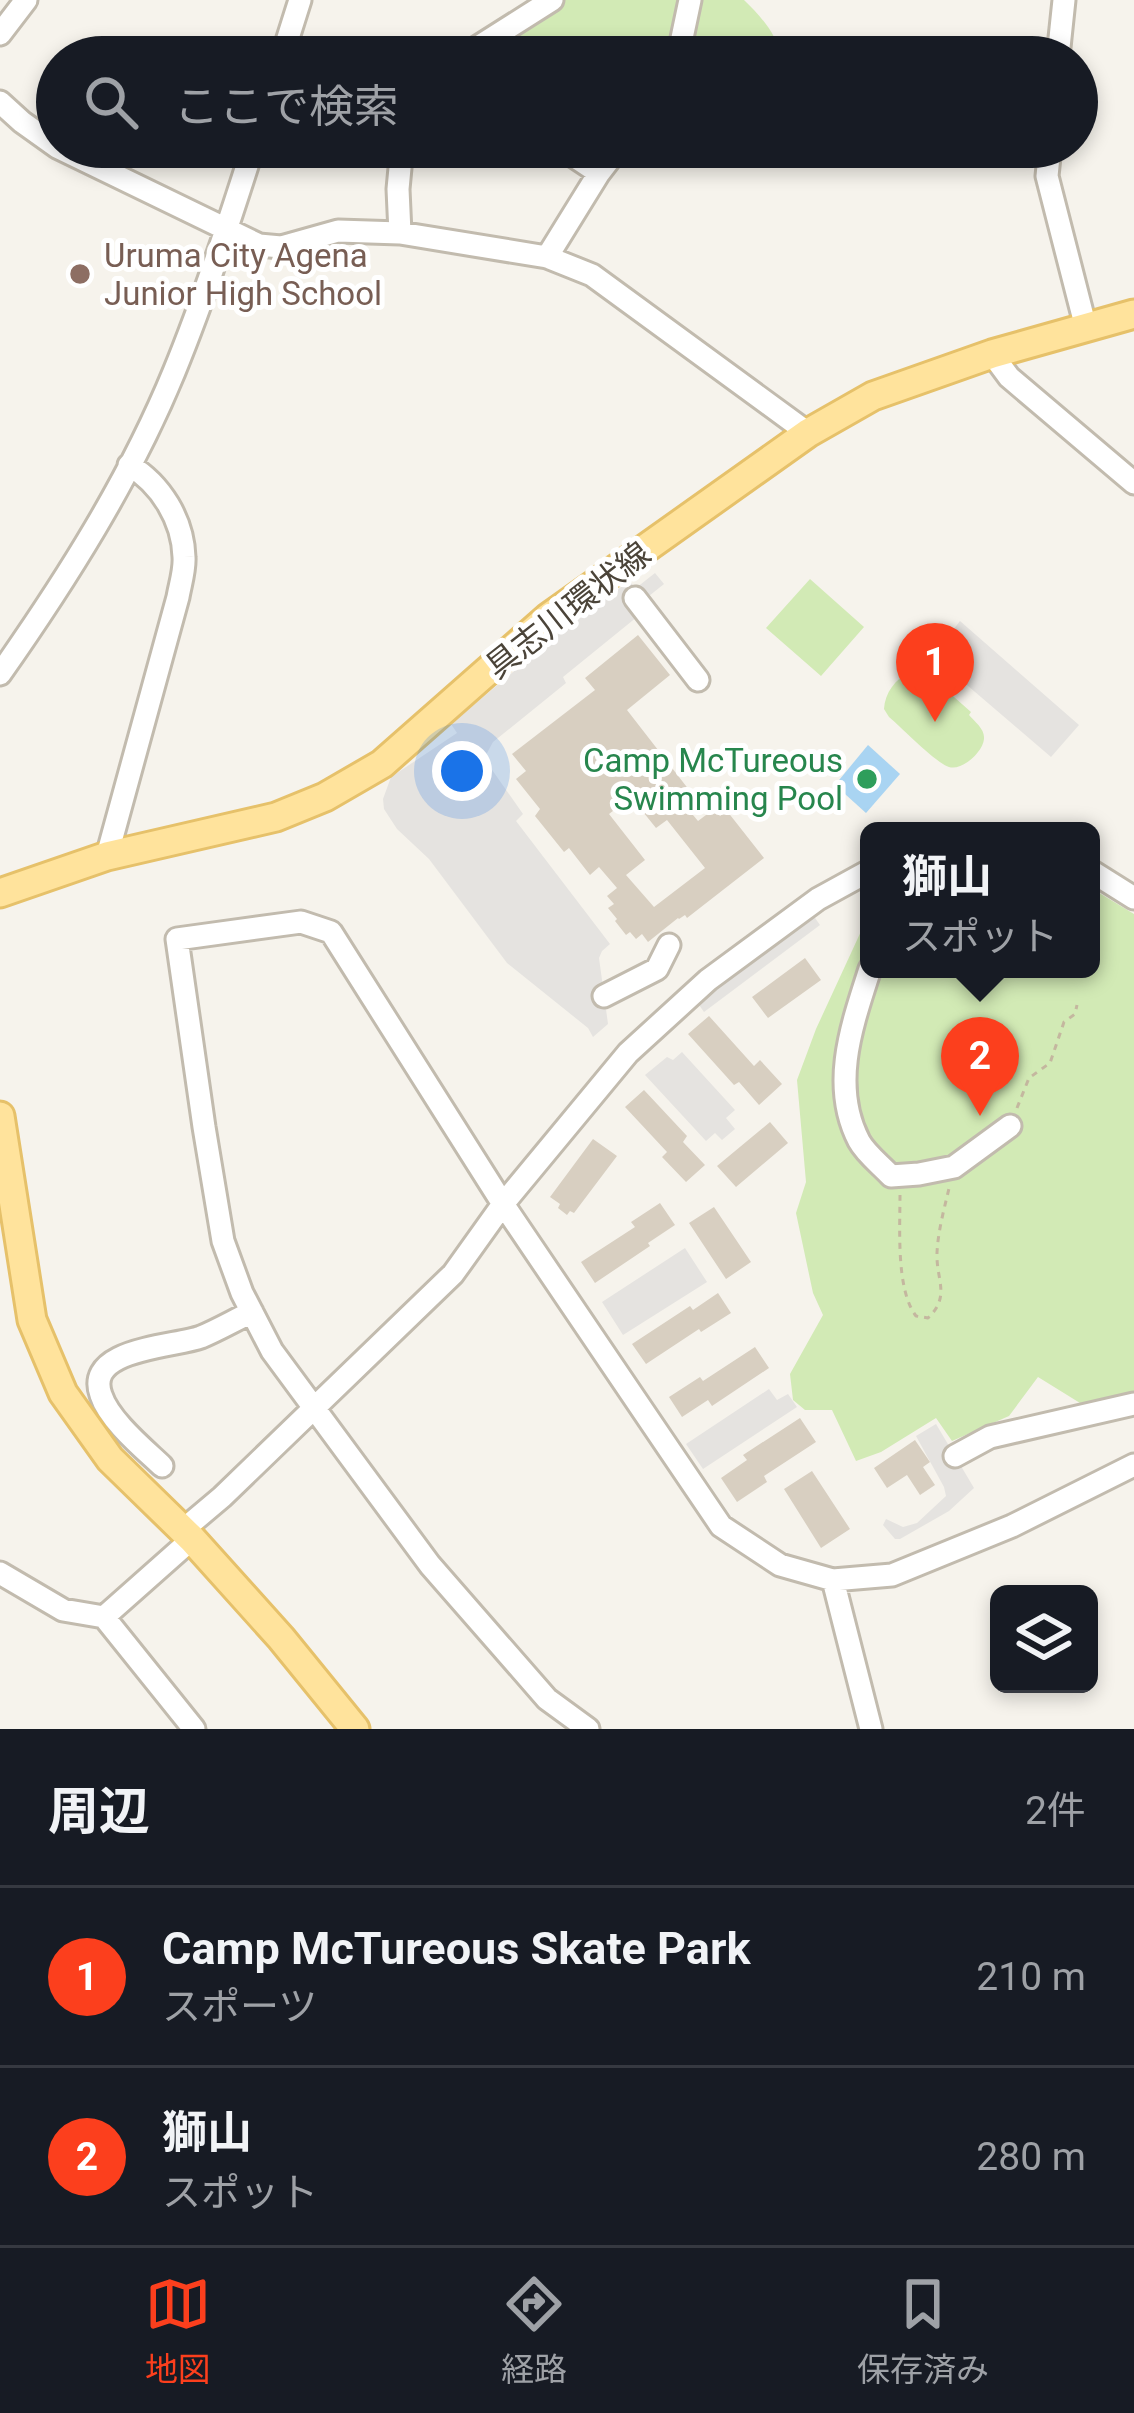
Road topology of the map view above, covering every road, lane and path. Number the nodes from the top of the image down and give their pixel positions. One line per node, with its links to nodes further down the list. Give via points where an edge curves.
1 (26, 0): 6 (street)
2 (300, 0): 7 (street)
3 (552, 0): 8 (street)
4 (690, 0): 9 (street)
5 (1064, 0): 10 (street)
6 (0, 34)
7 (289, 36)
8 (495, 36)
9 (682, 36)
10 (1060, 36)
11 (0, 102): 12 (street)
12 (36, 130)
13 (100, 168): 20 (street)
14 (246, 168): 20 (street)
15 (400, 168): 21 (street)
16 (592, 168): 19 (street)
17 (603, 168): 19 (street)
18 (1048, 168): 24 (street)
19 (599, 173): 22 (street)
20 (227, 231): 21 (street, via 281,247 338,231); 27 (street)
21 (400, 233): 22 (street)
22 (547, 257): 26 (street, via 592,275)
23 (1134, 314): 24 (main road, 具志川環状線)
24 (1086, 328): 25 (main road, 具志川環状線)
25 (992, 354): 26 (main road, 具志川環状線, via 873,396); 28 (street)
26 (808, 433): 32 (main road, 具志川環状線, via 549,617 382,764 277,817)
27 (129, 465): 30 (street, via 56,595); 32 (street, via 162,492 184,558)
28 (1134, 483)
29 (635, 598): 31 (street)
30 (0, 674)
31 (687, 676)
32 (106, 856): 35 (main road, 具志川環状線)
33 (860, 876): 45 (street, via 708,980 628,1053)
34 (1100, 877): 36 (street)
35 (0, 893)
36 (1134, 898)
37 (669, 945): 39 (street, via 657,969)
38 (868, 978): 44 (street, via 844,1063 848,1110 861,1145 891,1176)
39 (604, 996)
40 (1077, 1005): 42 (path, via 1050,1064 1029,1078)
41 (0, 1116): 52 (main road, via 32,1320 63,1394 110,1459)
42 (1010, 1126): 43 (street)
43 (954, 1167): 44 (street); 44 (path, via 937,1255 940,1307 928,1318 907,1304)
44 (900, 1175)
45 (502, 1204): 46 (street, via 331,932 301,922 177,939 223,1240); 48 (street, via 453,1274); 54 (street, via 722,1526 781,1565)
46 (251, 1312): 48 (street); 50 (street, via 199,1338 112,1360 101,1375 99,1393 110,1412)
47 (1134, 1405): 49 (street, via 990,1437)
48 (312, 1408): 52 (street); 58 (street, via 430,1564 547,1699)
49 (955, 1456)
50 (162, 1466)
51 (1134, 1466): 54 (street, via 892,1576)
52 (188, 1534): 55 (street); 57 (main road)
53 (0, 1573): 55 (street, via 63,1610)
54 (833, 1580): 59 (street)
55 (104, 1617): 56 (street)
56 (194, 1729)
57 (355, 1729)
58 (588, 1729)
59 (871, 1729)

